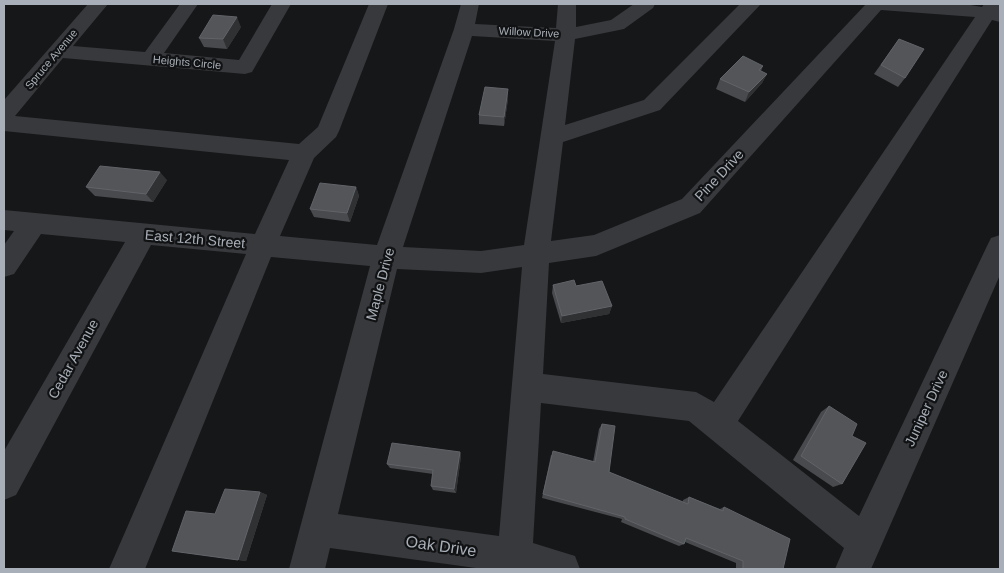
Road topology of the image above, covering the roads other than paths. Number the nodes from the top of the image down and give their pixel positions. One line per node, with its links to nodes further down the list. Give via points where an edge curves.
1 (98, 4): 11 (street, Spruce Avenue)
2 (189, 4): 12 (street)
3 (281, 4): 12 (street, Heights Circle, via 246,67)
4 (379, 4): 16 (street, via 328,131)
5 (567, 4): 10 (street)
6 (646, 4): 10 (street, Willow Drive, via 617,25)
7 (751, 4): 15 (street, via 652,105)
8 (993, 11): 22 (street, Pine Drive, via 876,4 691,206 596,245); 26 (street)
9 (467, 16): 10 (street, Willow Drive); 23 (street, Maple Drive)
10 (566, 35): 15 (street)
11 (58, 51): 12 (street, Heights Circle); 13 (street, Spruce Avenue)
12 (150, 59)
13 (4, 114)
14 (4, 123): 16 (street)
15 (552, 137): 22 (street)
16 (304, 153): 20 (street)
17 (4, 220): 18 (street, East 12th Street)
18 (34, 223): 19 (street, East 12th Street); 24 (street)
19 (143, 235): 20 (street, East 12th Street); 27 (street, Cedar Avenue)
20 (262, 246): 23 (street, East 12th Street); 31 (street)
21 (1000, 246): 29 (street, Juniper Drive)
22 (536, 254): 23 (street, Pine Drive, via 481,262); 25 (street)
23 (386, 257): 28 (street, Maple Drive)
24 (4, 266)
25 (528, 387): 26 (street, via 696,407); 30 (street)
26 (718, 424): 29 (street)
27 (4, 483)
28 (318, 529): 30 (street, Oak Drive); 32 (street, Maple Drive)
29 (859, 556)
30 (516, 563): 33 (street, Oak Drive)
31 (127, 569)
32 (306, 569)
33 (562, 569)

